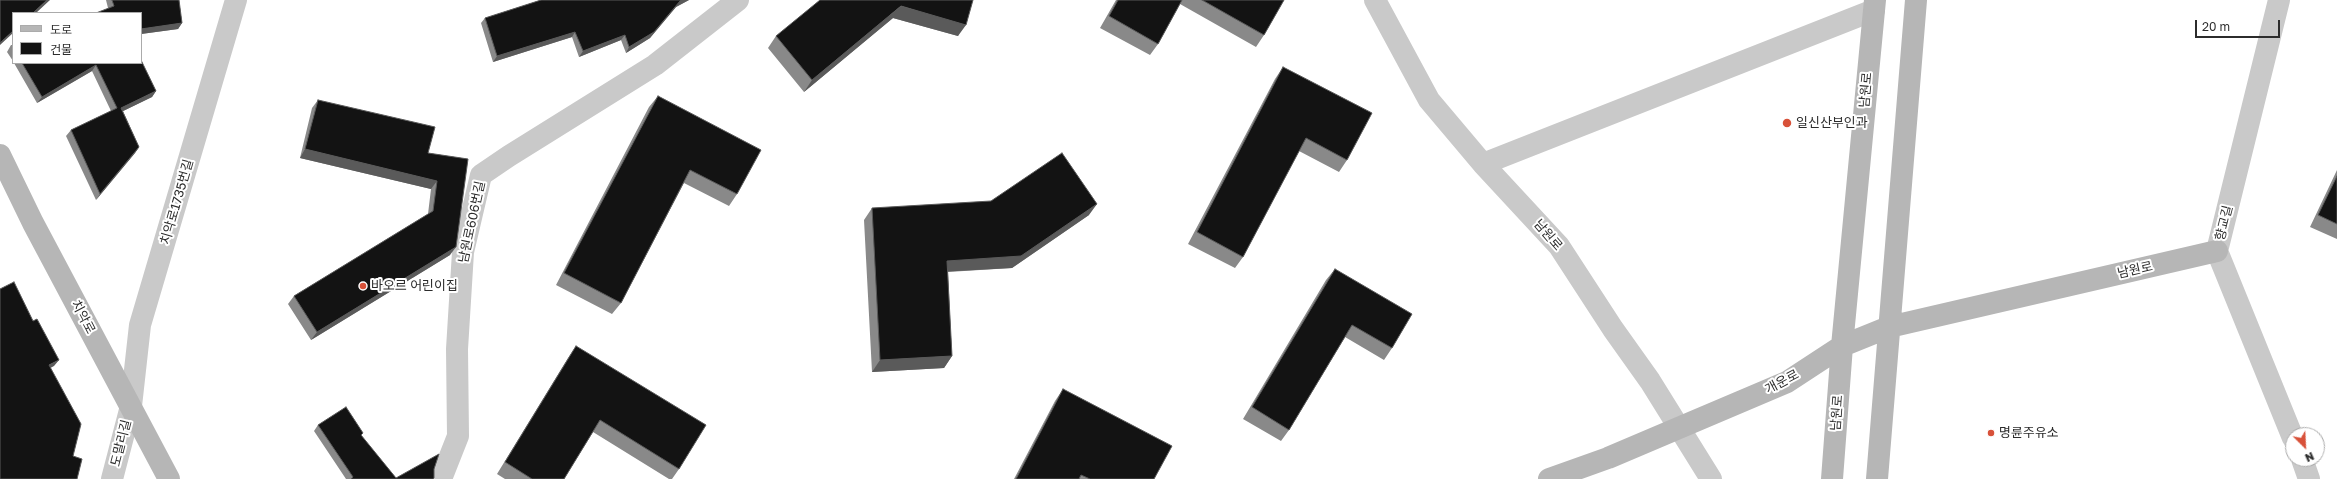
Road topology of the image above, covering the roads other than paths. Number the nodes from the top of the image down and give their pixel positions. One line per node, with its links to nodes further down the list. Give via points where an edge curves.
1 (236, 0): 12 (street, 치악로1735번길, via 140,325)
2 (738, 0): 17 (street, 남원로606번길, via 655,66 482,175 463,252 457,349 458,436)
3 (1375, 0): 8 (street, 남원로, via 1429,100)
4 (1916, 0): 10 (street)
5 (2279, 0): 9 (street, 향교길)
6 (1874, 5): 8 (street); 11 (street, 남원로)
7 (0, 154): 12 (street, 치악로, via 33,223)
8 (1483, 164): 19 (street, 남원로, via 1559,246 1650,381)
9 (2217, 251): 10 (street, 남원로); 13 (street, 향교길)
10 (1889, 327): 11 (street, 남원로); 21 (street)
11 (1842, 346): 18 (street, 개운로, via 1787,382 1608,458); 20 (street, 남원로)
12 (131, 406): 15 (street, 도말리길); 16 (street, 치악로)
13 (2289, 427)
14 (2305, 467): 22 (street)
15 (112, 479)
16 (169, 479)
17 (441, 479)
18 (1549, 479)
19 (1711, 479)
20 (1832, 479)
21 (1877, 479)
22 (2309, 479)

